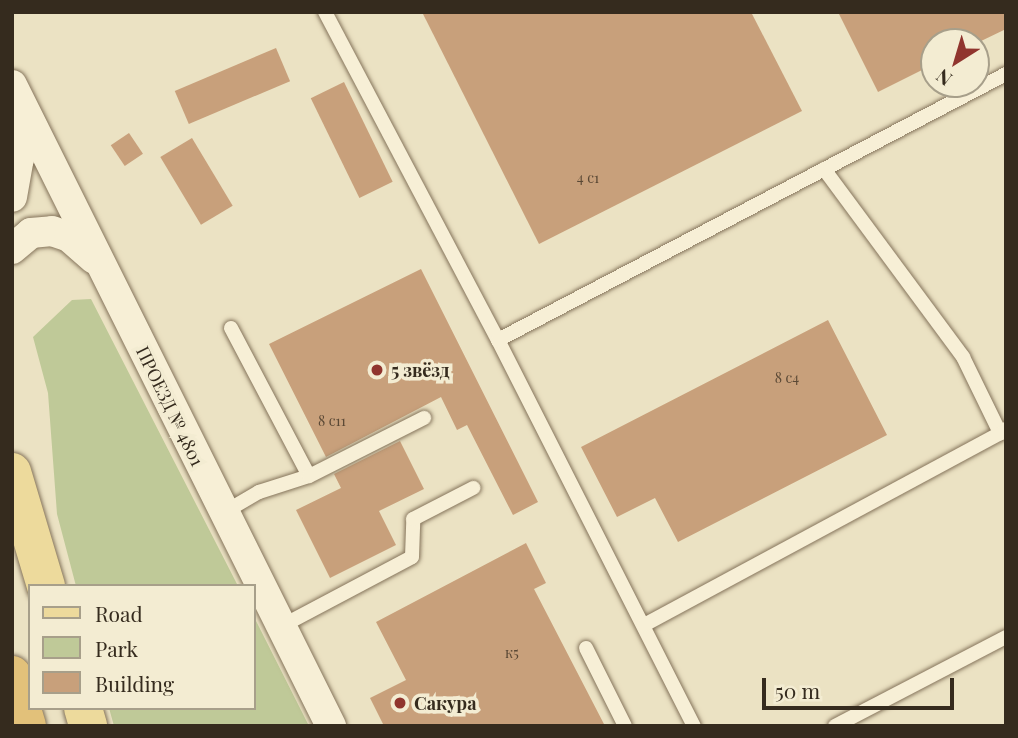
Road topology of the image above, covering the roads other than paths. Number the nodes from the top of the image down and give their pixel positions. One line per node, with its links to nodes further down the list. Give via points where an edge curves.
1 (325, 12): 9 (lane)
2 (1006, 74): 4 (lane)
3 (15, 92): 5 (street, via 19,159); 7 (street, ПРОЕЗД № 4801)
4 (824, 169): 9 (lane); 11 (lane, via 963,357)
5 (12, 197)
6 (12, 249): 7 (street, via 31,233 52,231 85,248)
7 (106, 274): 15 (street, ПРОЕЗД № 4801)
8 (231, 328): 13 (lane)
9 (498, 340): 17 (lane)
10 (424, 418): 13 (lane)
11 (1003, 431): 17 (lane)
12 (12, 472): 16 (main road)
13 (309, 476): 15 (lane, via 259,492)
14 (473, 488): 18 (lane, via 413,519 412,557)
15 (223, 513): 18 (street, ПРОЕЗД № 4801)
16 (45, 584)
17 (644, 625): 25 (lane)
18 (280, 627): 23 (street, ПРОЕЗД № 4801)
19 (1006, 637): 26 (lane)
20 (586, 648): 24 (lane)
21 (12, 675): 22 (highway)
22 (27, 726)
23 (331, 726)
24 (625, 726)
25 (694, 726)
26 (835, 726)

